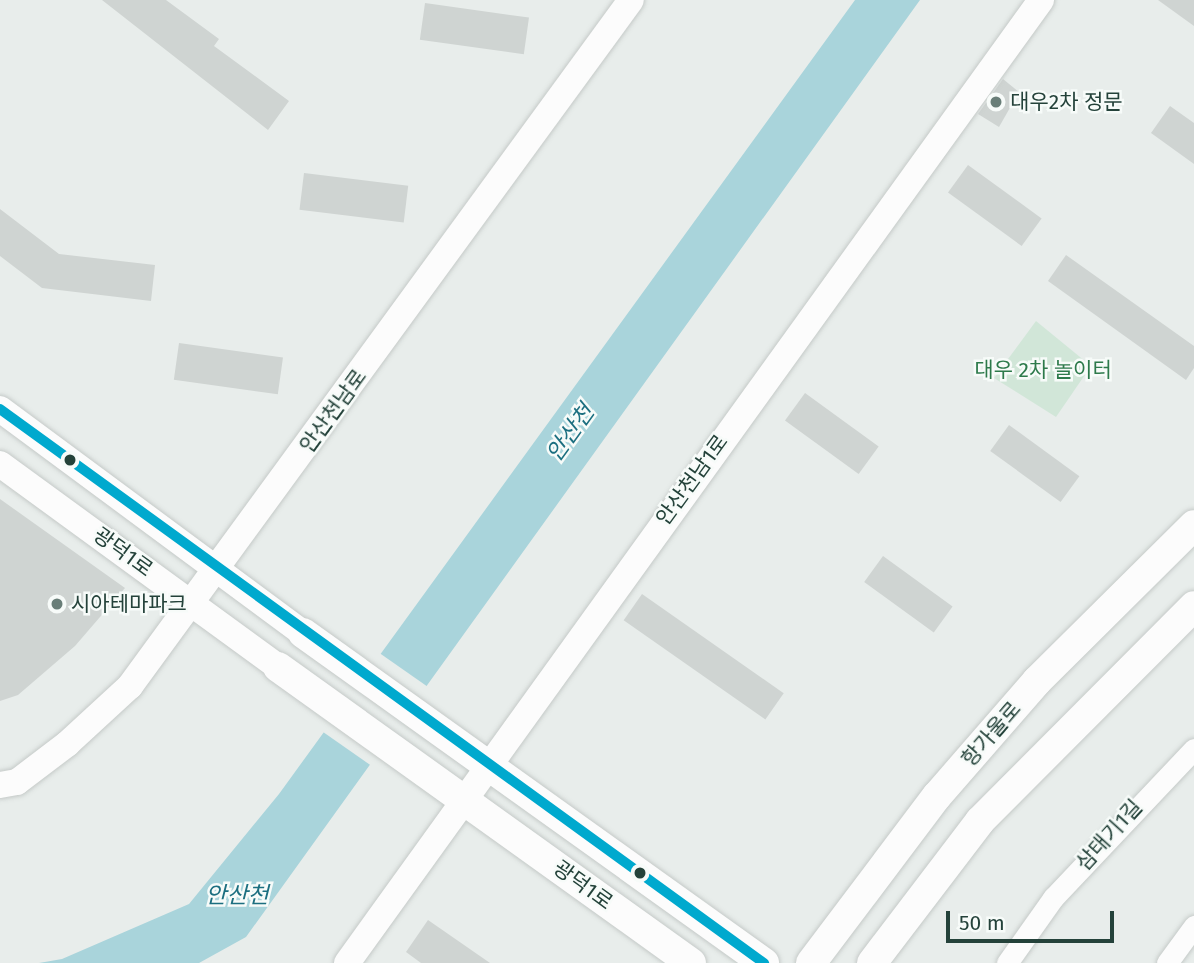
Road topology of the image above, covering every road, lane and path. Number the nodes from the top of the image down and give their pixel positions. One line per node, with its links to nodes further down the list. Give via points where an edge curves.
1 (631, 0): 6 (street, 안산천남로)
2 (1041, 0): 12 (street, 안산천남1로)
3 (0, 409): 6 (street, 광덕1로)
4 (0, 464): 7 (street, 광덕1로)
5 (1194, 526): 19 (main road, 항가울로, via 1037,681 937,796)
6 (220, 567): 7 (street, 안산천남로); 9 (street, 광덕1로)
7 (193, 604): 10 (street, 광덕1로); 13 (street, 안산천남로, via 130,686 67,744 16,782)
8 (1194, 606): 20 (main road, via 980,821)
9 (303, 633): 12 (main road, 광덕1로)
10 (278, 667): 14 (main road, 광덕1로)
11 (1194, 748): 21 (street, 삼태기1길, via 1053,898)
12 (491, 767): 14 (street, 안산천남1로); 18 (main road, 광덕1로)
13 (0, 785)
14 (466, 800): 16 (street, 안산천남1로); 17 (main road, 광덕1로)
15 (1194, 926): 22 (street)
16 (347, 963)
17 (691, 963)
18 (764, 963)
19 (811, 963)
20 (872, 963)
21 (1007, 963)
22 (1167, 963)

